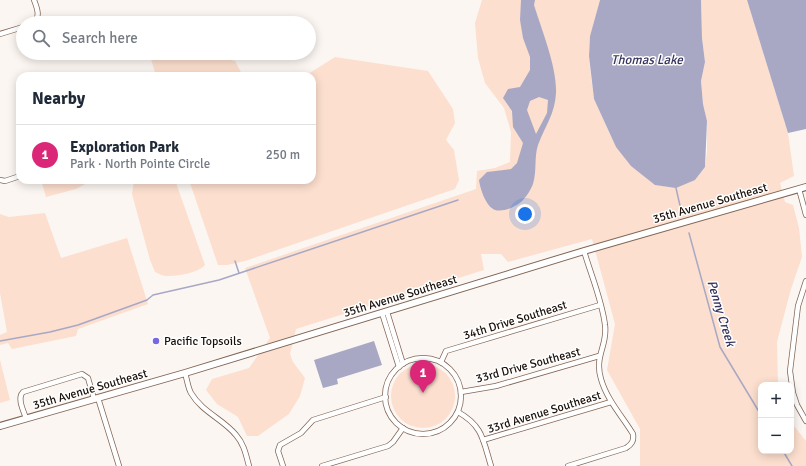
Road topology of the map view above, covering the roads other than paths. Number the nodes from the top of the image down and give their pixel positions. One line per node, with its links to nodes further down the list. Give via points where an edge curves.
1 (34, 0): 2 (street)
2 (38, 16)
3 (16, 29): 4 (street)
4 (0, 34)
5 (16, 177): 6 (street)
6 (0, 180)
7 (806, 187): 8 (street, 35th Avenue Southeast)
8 (799, 189): 9 (street); 10 (street, 35th Avenue Southeast)
9 (806, 215)
10 (584, 251): 12 (street); 13 (street, 35th Avenue Southeast)
11 (806, 281): 25 (street, via 798,306 790,371 792,393)
12 (600, 305): 14 (street, via 605,325 605,339); 15 (street, 34th Drive Southeast, via 446,352)
13 (384, 312): 16 (street); 17 (street); 18 (street, 35th Avenue Southeast)
14 (599, 356): 19 (street, 33rd Drive Southeast, via 496,386); 22 (street, via 600,377)
15 (441, 362): 16 (street, via 428,358 415,359); 19 (street, via 457,377)
16 (403, 364): 17 (street)
17 (398, 367): 20 (street, via 388,381)
18 (185, 373): 21 (street, 35th Avenue Southeast); 30 (street, via 190,392 197,401 238,436)
19 (461, 392): 23 (street)
20 (386, 398): 27 (street, via 391,415); 31 (street, via 313,420 301,433 280,445 278,451)
21 (96, 399): 24 (street, 35th Avenue Southeast); 24 (street, via 88,378 82,374 20,394); 29 (street)
22 (611, 402): 28 (street, 33rd Avenue Southeast); 34 (street, via 633,434 634,440 631,445)
23 (458, 412): 27 (street, via 444,428 434,432 424,434); 28 (street, via 470,419)
24 (26, 418): 26 (street, 35th Avenue Southeast)
25 (806, 420)
26 (0, 426)
27 (403, 428): 32 (street, via 394,442 388,446)
28 (484, 440): 33 (street)
29 (119, 466)
30 (249, 466)
31 (283, 466)
32 (322, 466)
33 (491, 466)
34 (568, 466)

